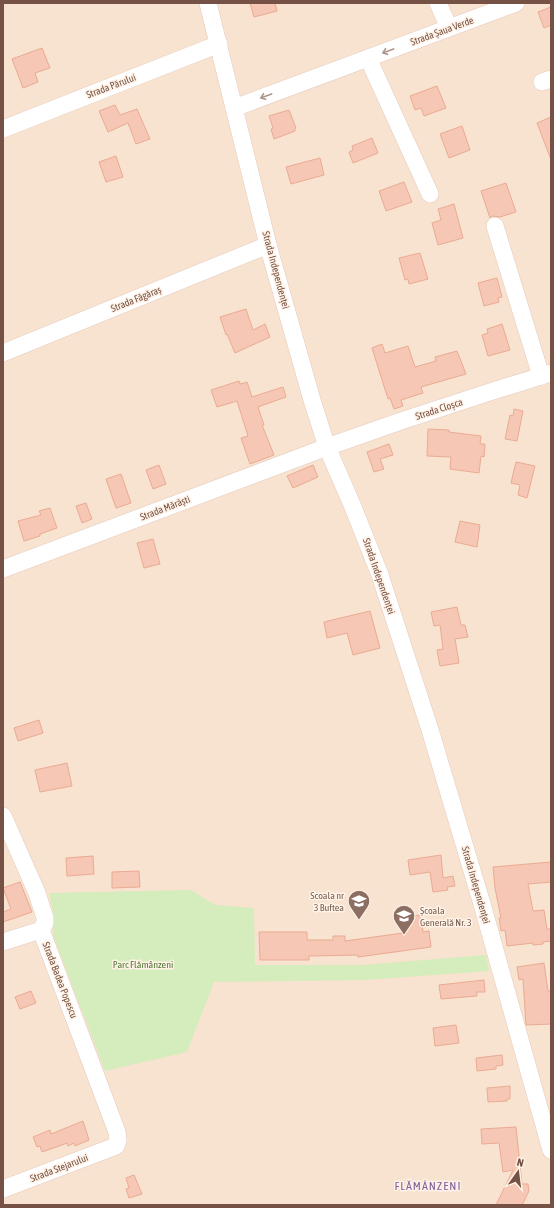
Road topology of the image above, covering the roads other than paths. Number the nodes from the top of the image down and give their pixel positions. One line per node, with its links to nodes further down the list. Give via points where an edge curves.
1 (208, 3): 5 (street, Strada Independenței)
2 (438, 3): 4 (street)
3 (516, 3): 4 (street, Strada Șaua Verde)
4 (448, 28): 6 (street, Strada Șaua Verde, one-way to 6)
5 (218, 44): 7 (street, Strada Independenței); 8 (street, Strada Părului)
6 (368, 58): 7 (street, Strada Șaua Verde, one-way to 7); 9 (street)
7 (234, 108): 11 (street, Strada Independenței)
8 (3, 128)
9 (430, 194)
10 (494, 226): 13 (street)
11 (268, 245): 12 (street, Strada Făgăraș); 14 (street, Strada Independenței)
12 (3, 354)
13 (546, 375): 14 (street, Strada Cloșca)
14 (327, 447): 15 (street, Strada Mărăști); 20 (street, Strada Independenței, via 380,575 428,725 482,904)
15 (3, 569)
16 (3, 816): 17 (street, Strada Badea Popescu, via 43,908 45,923)
17 (41, 930): 18 (street); 19 (street, Strada Badea Popescu, via 117,1132)
18 (3, 942)
19 (116, 1146): 21 (street, Strada Stejarului)
20 (551, 1150)
21 (3, 1189)

